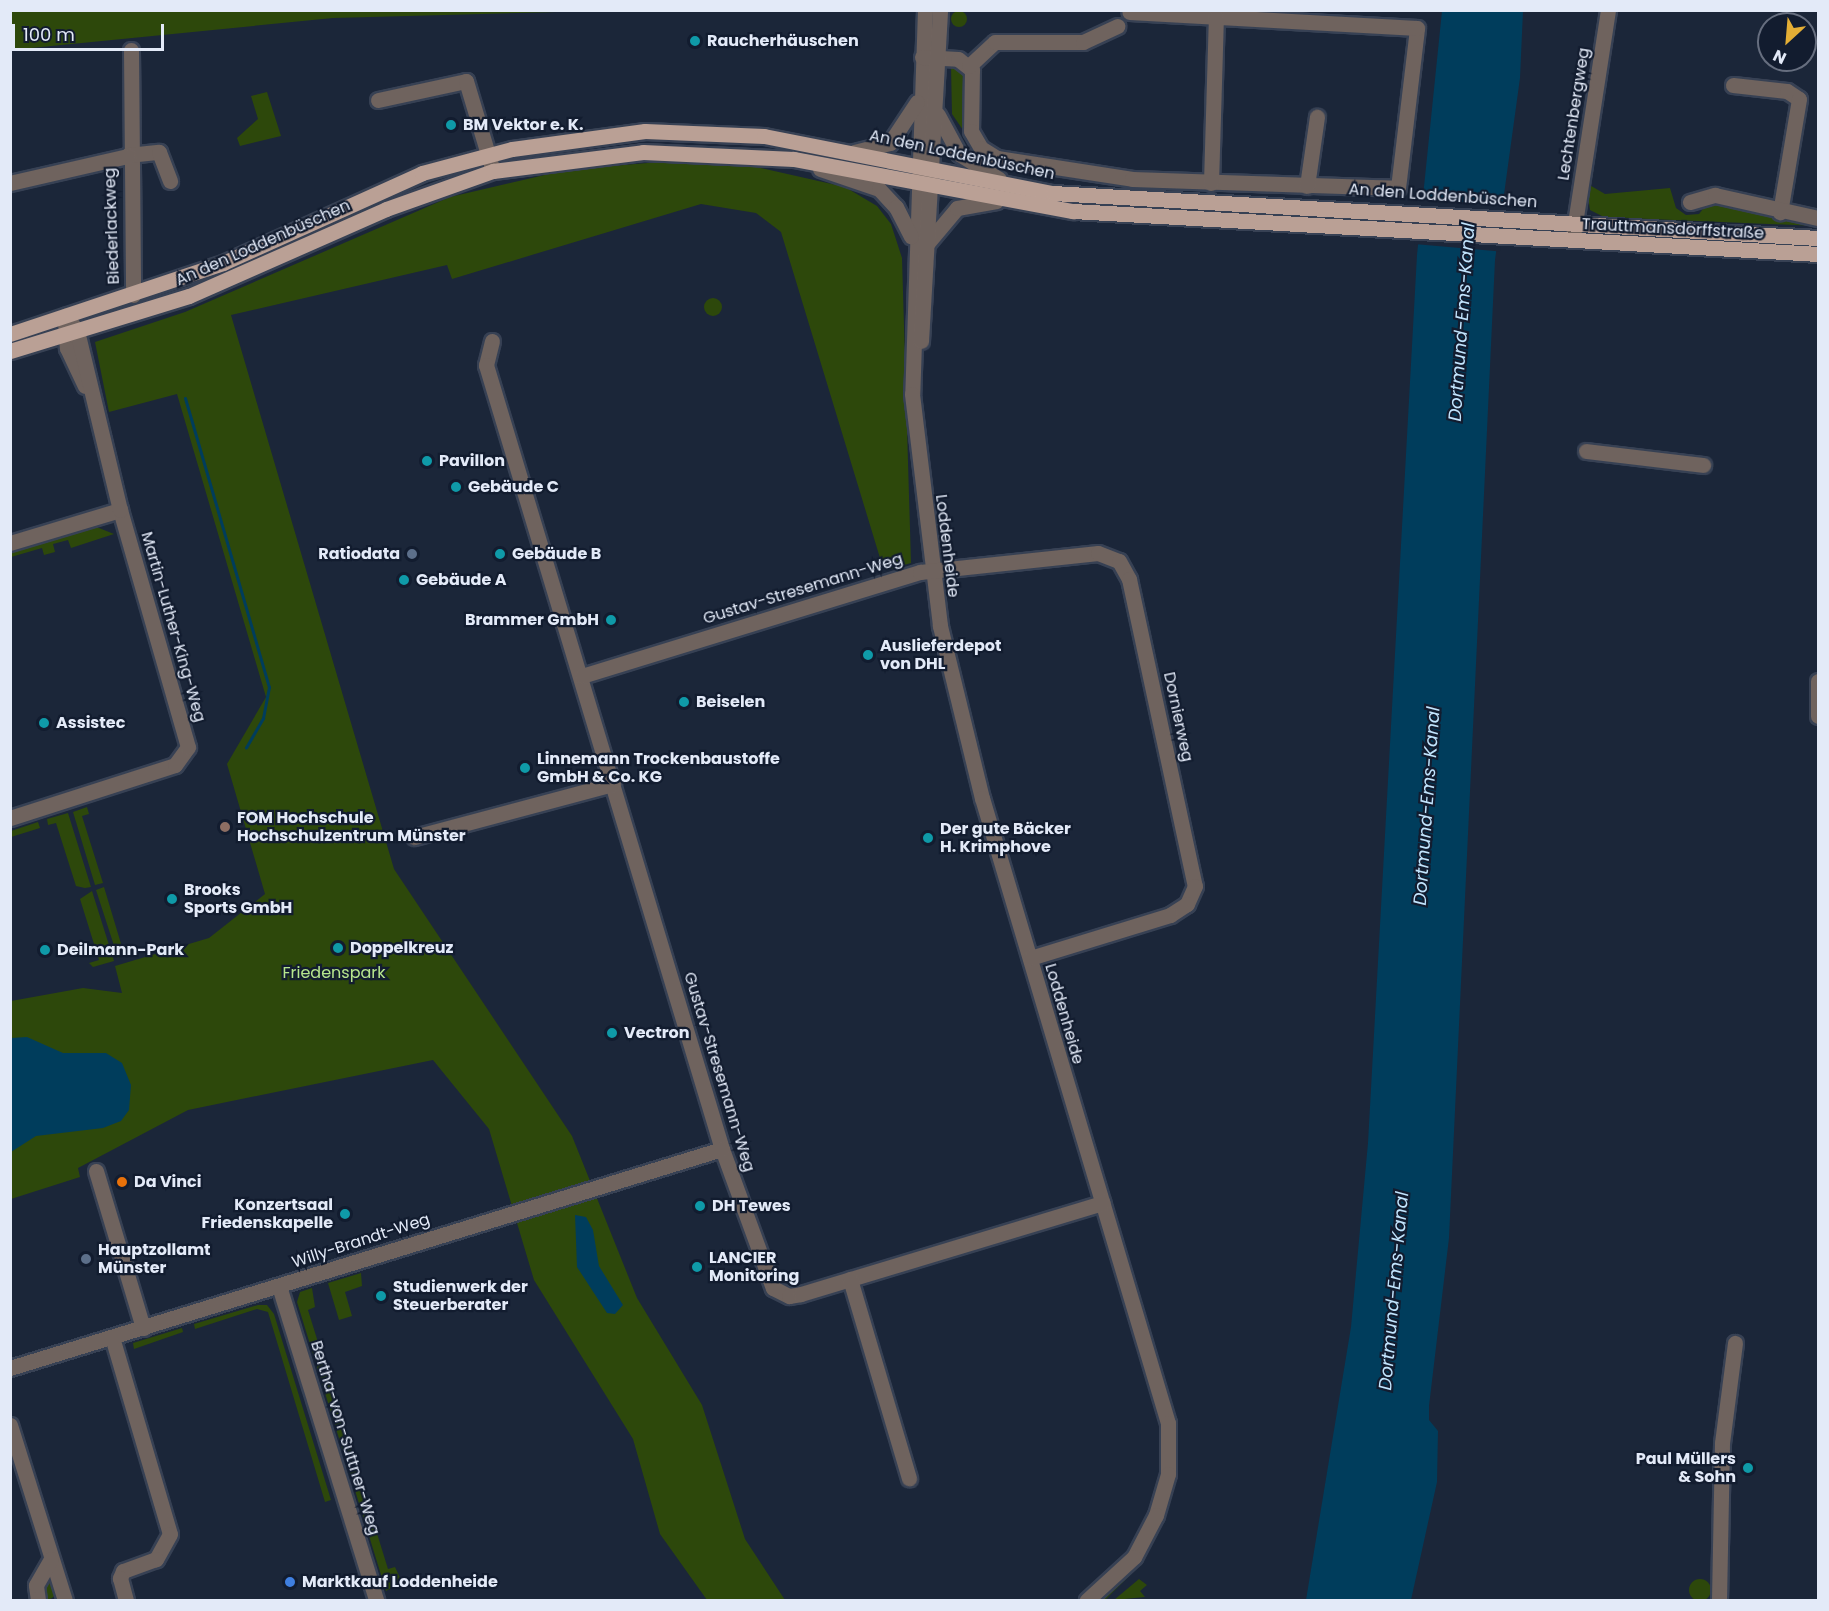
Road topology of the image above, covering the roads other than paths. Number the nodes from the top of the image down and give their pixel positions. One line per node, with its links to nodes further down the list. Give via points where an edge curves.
1 (926, 10): 8 (street)
2 (940, 10): 8 (street)
3 (1608, 10): 31 (street, Lechtenbergweg)
4 (1129, 12): 5 (street, An den Loddenbüschen)
5 (1216, 16): 23 (street); 25 (street, An den Loddenbüschen, via 1418,28 1398,188)
6 (1118, 26): 9 (street, via 1083,42 994,42)
7 (131, 50): 17 (street, Biederlackweg)
8 (930, 57): 9 (street); 11 (street); 13 (street)
9 (969, 66): 23 (street, An den Loddenbüschen, via 975,80 971,131 992,156 1132,179)
10 (1733, 85): 29 (street, Trauttmansdorffstraße, via 1787,91 1799,99)
11 (920, 96): 15 (street, via 890,143); 19 (street)
12 (378, 100): 16 (street, via 466,81)
13 (935, 103): 19 (street); 26 (street, via 942,130 959,154)
14 (1317, 117): 25 (street)
15 (855, 152): 16 (main road, An den Loddenbüschen, via 764,136 645,131); 19 (main road, An den Loddenbüschen)
16 (489, 153): 20 (street); 36 (main road, An den Loddenbüschen, via 422,173 223,263)
17 (128, 155): 21 (street, Biederlackweg, via 159,152); 22 (street, Biederlackweg); 36 (street, Biederlackweg)
18 (794, 159): 20 (main road, An den Loddenbüschen, via 672,150); 24 (main road, An den Loddenbüschen); 33 (street, via 879,189)
19 (924, 166): 24 (street, Loddenheide); 26 (main road, An den Loddenbüschen)
20 (493, 171): 38 (main road, An den Loddenbüschen, via 386,209 224,283)
21 (171, 181)
22 (10, 183)
23 (1211, 183): 25 (street, An den Loddenbüschen)
24 (922, 184): 27 (main road, An den Loddenbüschen); 33 (street, Loddenheide)
25 (1307, 186)
26 (1015, 187): 31 (main road, An den Loddenbüschen, via 1068,194 1409,210)
27 (999, 201): 33 (street, via 963,204); 34 (main road, An den Loddenbüschen, via 1115,215)
28 (1690, 202): 29 (street, Trauttmansdorffstraße, via 1715,195)
29 (1780, 212): 30 (street, Trauttmansdorffstraße)
30 (1818, 218)
31 (1575, 223): 32 (main road, Trauttmansdorffstraße); 34 (street, Trauttmansdorffstraße)
32 (1818, 238)
33 (920, 243): 46 (street, Loddenheide, via 911,357)
34 (1573, 243): 35 (main road, Trauttmansdorffstraße)
35 (1818, 254)
36 (133, 295): 37 (main road, An den Loddenbüschen)
37 (66, 315): 38 (street, Martin-Luther-King-Weg); 39 (main road, An den Loddenbüschen)
38 (70, 333): 41 (main road, An den Loddenbüschen); 44 (street, Martin-Luther-King-Weg)
39 (10, 334)
40 (492, 341): 47 (street, Gustav-Stresemann-Weg, via 486,365)
41 (10, 351)
42 (1586, 451): 43 (street)
43 (1703, 465)
44 (120, 510): 45 (street); 51 (street, Martin-Luther-King-Weg, via 187,753 179,764 155,773)
45 (10, 543)
46 (931, 571): 47 (street, Gustav-Stresemann-Weg); 53 (street, Loddenheide, via 952,680); 53 (street, Dornierweg, via 1098,553 1119,561 1129,579 1195,886 1187,904 1170,915)
47 (582, 676): 50 (street, Gustav-Stresemann-Weg)
48 (1818, 681): 49 (street)
49 (1818, 716)
50 (613, 784): 52 (street); 54 (street, Gustav-Stresemann-Weg)
51 (10, 818)
52 (414, 837)
53 (1029, 958): 56 (street, Loddenheide)
54 (723, 1149): 57 (street, Gustav-Stresemann-Weg, via 773,1288 789,1296); 58 (street, Willy-Brandt-Weg)
55 (96, 1170): 59 (street)
56 (1102, 1203): 57 (street, Gustav-Stresemann-Weg); 70 (street, Loddenheide, via 1164,1402 1169,1456 1164,1490 1147,1535 1118,1575)
57 (850, 1279): 64 (street)
58 (279, 1286): 59 (street, Willy-Brandt-Weg); 69 (street, Bertha-von-Suttner-Weg)
59 (143, 1328): 60 (street, Willy-Brandt-Weg)
60 (112, 1337): 62 (street, Willy-Brandt-Weg); 68 (street, via 170,1534 156,1559 123,1571 120,1578)
61 (1735, 1343): 71 (street, via 1722,1437)
62 (10, 1368)
63 (10, 1425): 65 (street)
64 (909, 1478)
65 (51, 1559): 66 (street, via 36,1585); 67 (street)
66 (38, 1600)
67 (65, 1600)
68 (126, 1600)
69 (376, 1600)
70 (1087, 1600)
71 (1719, 1600)

